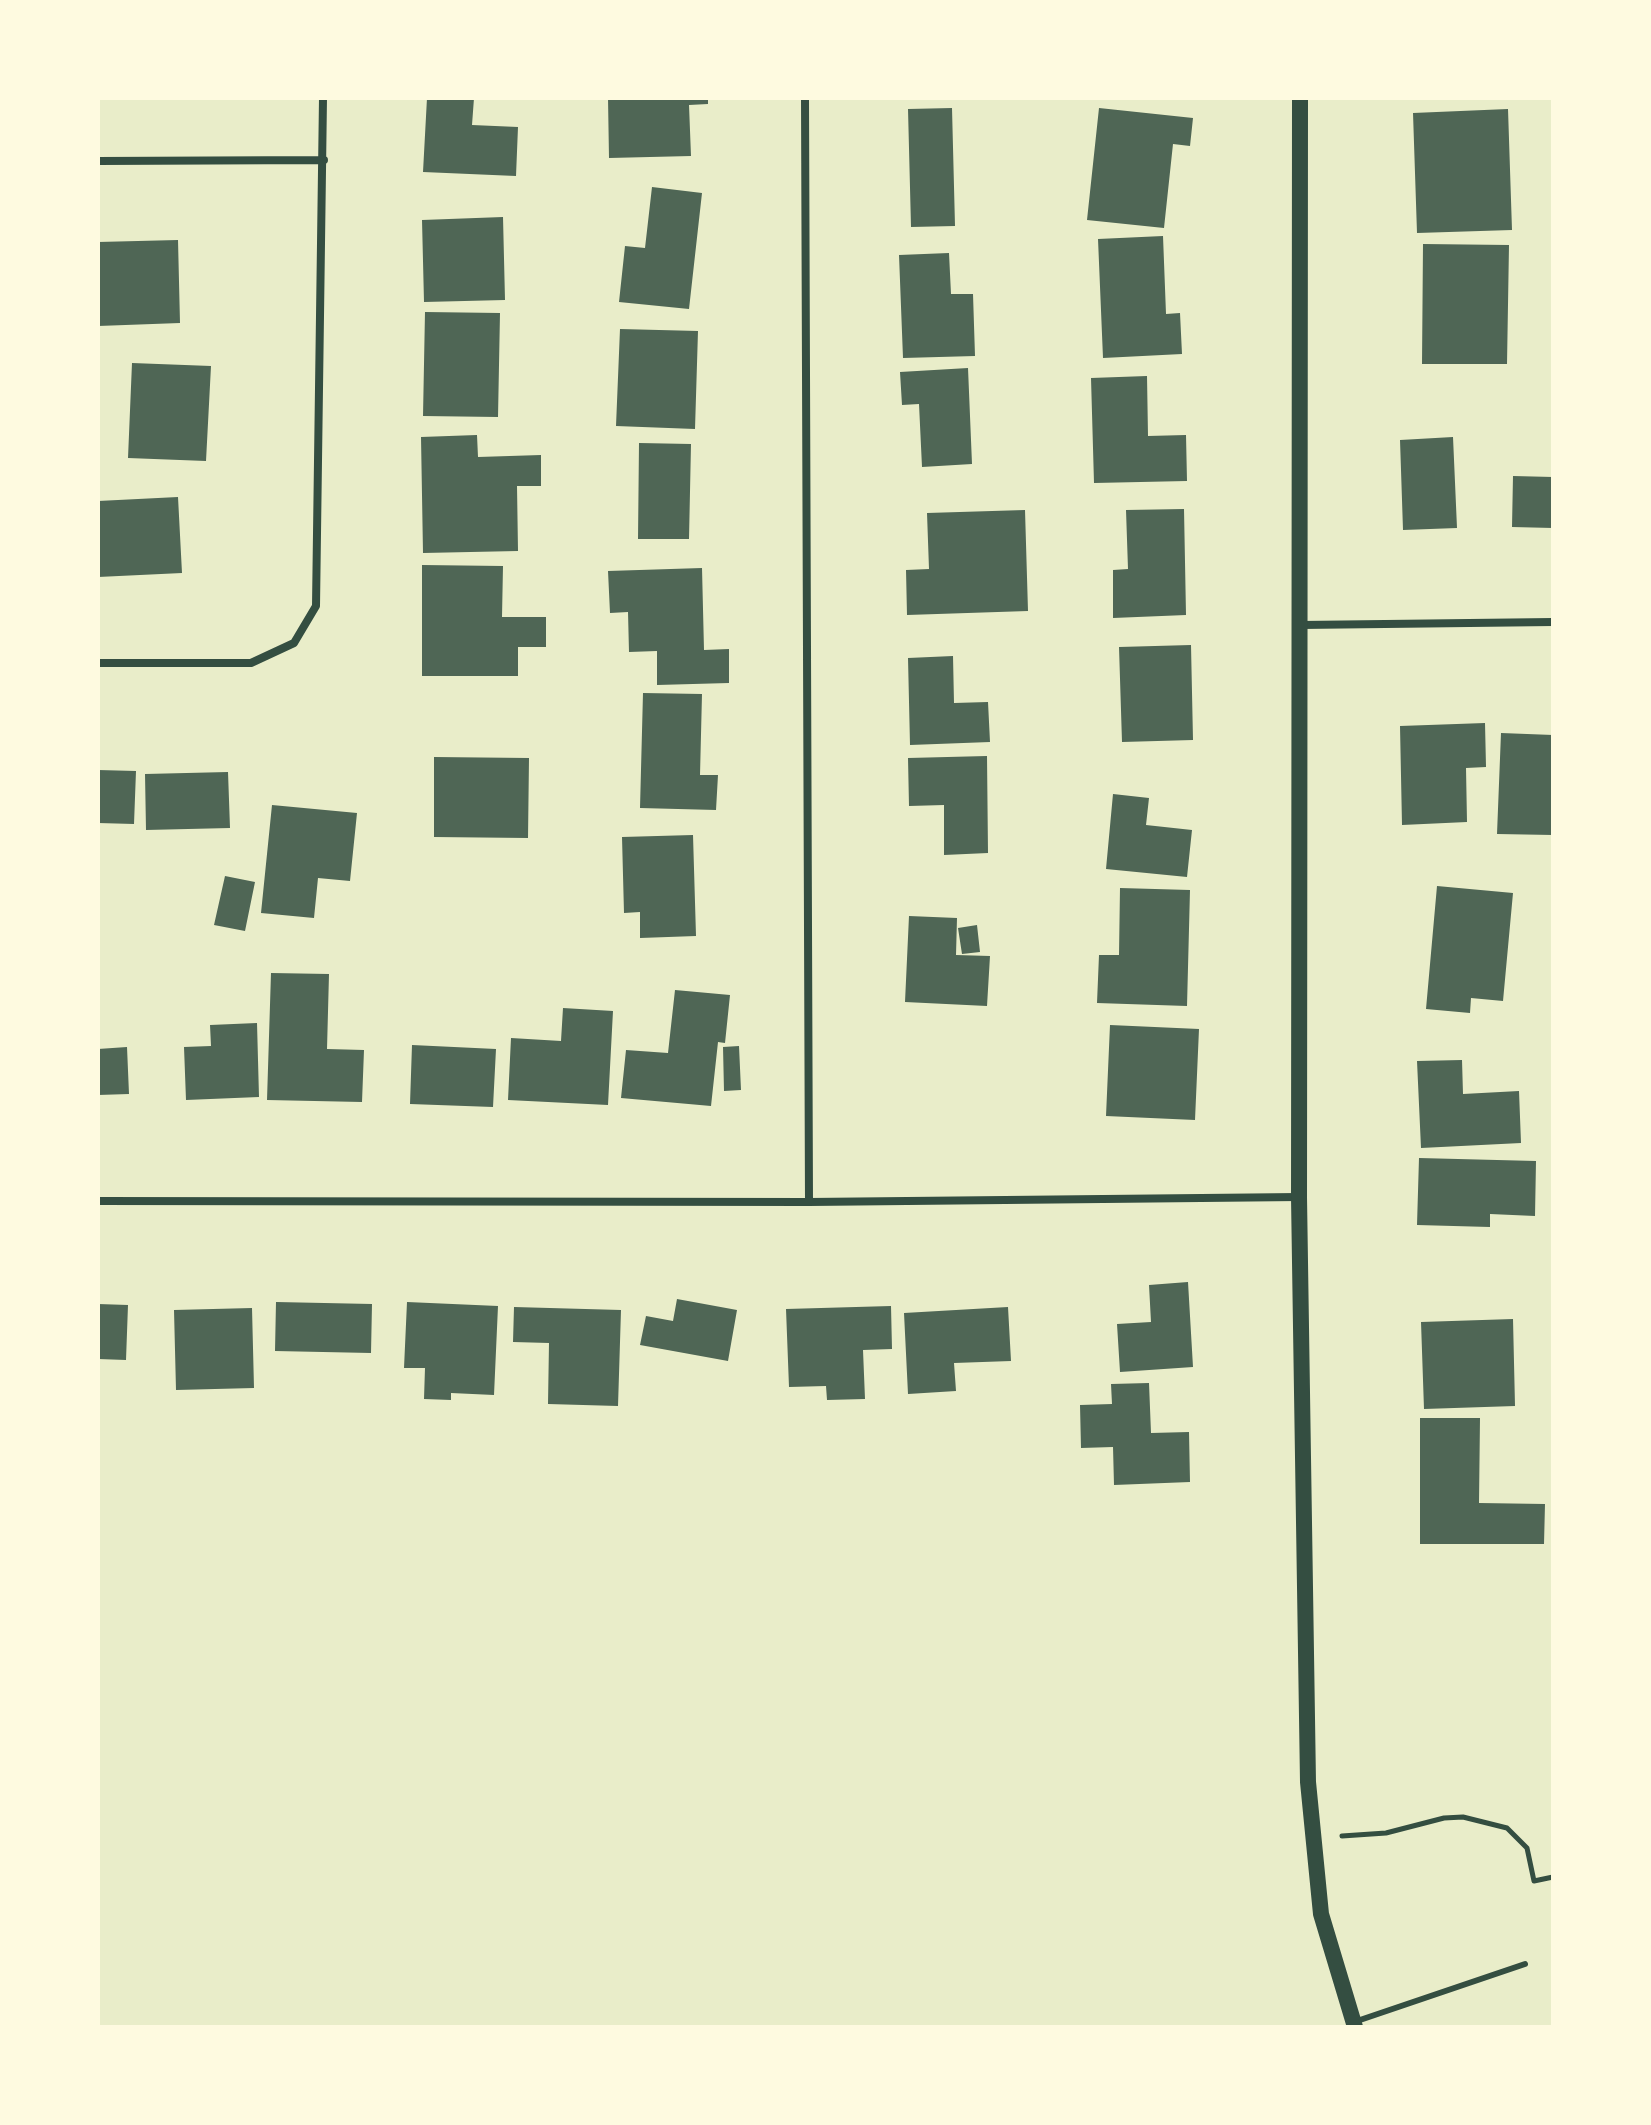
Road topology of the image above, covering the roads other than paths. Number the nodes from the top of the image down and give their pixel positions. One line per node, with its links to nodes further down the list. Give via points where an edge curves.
1 (323, 98): 4 (street)
2 (805, 98): 11 (street)
3 (1300, 98): 7 (main road)
4 (324, 160): 5 (street); 8 (street, via 316,606 294,643 251,663)
5 (98, 161)
6 (1553, 622): 7 (street)
7 (1301, 625): 9 (main road)
8 (98, 663)
9 (1299, 1197): 11 (street); 13 (main road, via 1308,1782 1321,1914)
10 (98, 1201): 11 (street)
11 (809, 1202)
12 (1525, 1964): 13 (lane)
13 (1354, 2024)

